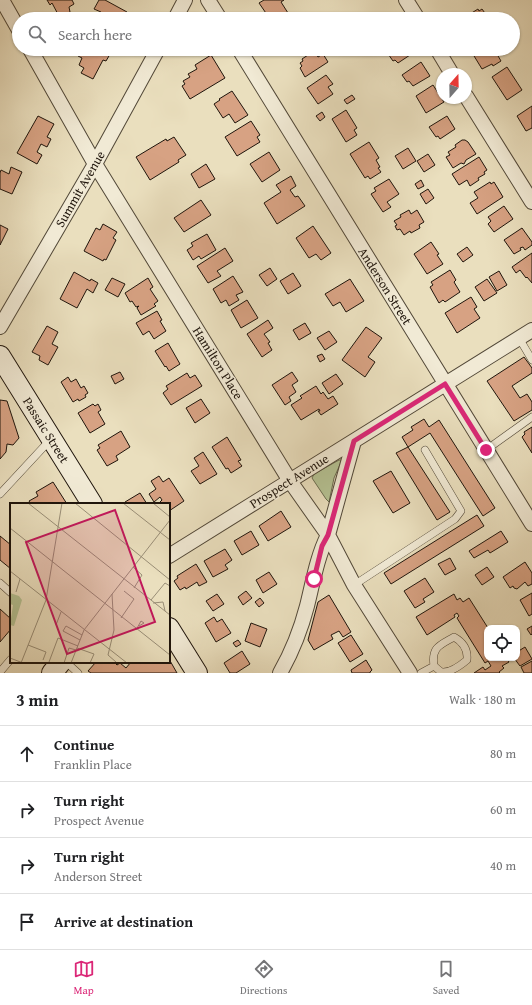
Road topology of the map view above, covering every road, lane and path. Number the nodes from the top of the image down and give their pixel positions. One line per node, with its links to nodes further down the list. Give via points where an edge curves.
1 (2, 0): 8 (street)
2 (185, 0): 5 (street)
3 (208, 0): 6 (street)
4 (406, 0): 7 (street)
5 (179, 12)
6 (216, 12)
7 (414, 12)
8 (12, 18)
9 (34, 56): 15 (street, Hamilton Place)
10 (154, 56): 15 (street, Summit Avenue)
11 (242, 56): 22 (street, Anderson Street)
12 (441, 56): 13 (street)
13 (448, 68)
14 (471, 104): 16 (street)
15 (95, 164): 17 (street, Summit Avenue); 28 (street, Hamilton Place)
16 (532, 202)
17 (0, 327)
18 (532, 330): 19 (street, Prospect Avenue)
19 (519, 338): 21 (lane); 22 (street, Prospect Avenue)
20 (0, 356): 24 (main road, Passaic Street)
21 (532, 360)
22 (445, 384): 25 (street, Prospect Avenue); 27 (street, Anderson Street)
23 (532, 417): 27 (lane)
24 (51, 439): 29 (lane); 30 (main road, Passaic Street)
25 (354, 441): 28 (street, Prospect Avenue); 32 (street)
26 (425, 450): 35 (lane, via 461,511 455,519)
27 (486, 450): 31 (street, Anderson Street)
28 (290, 481): 32 (street, Hamilton Place); 33 (street, Prospect Avenue)
29 (0, 494)
30 (91, 503)
31 (532, 524)
32 (328, 535): 35 (street, Hamilton Place); 44 (street, via 322,546 307,608)
33 (170, 555)
34 (0, 583): 36 (lane)
35 (354, 584): 45 (street, Hamilton Place)
36 (10, 592)
37 (170, 630): 43 (main road)
38 (10, 660): 41 (lane)
39 (57, 666): 42 (lane)
40 (434, 666): 40 (lane, via 434,651 454,637 460,640 468,651 467,660 449,672 442,672); 46 (lane)
41 (0, 672)
42 (78, 673)
43 (197, 673)
44 (280, 673)
45 (410, 673)
46 (421, 673)

